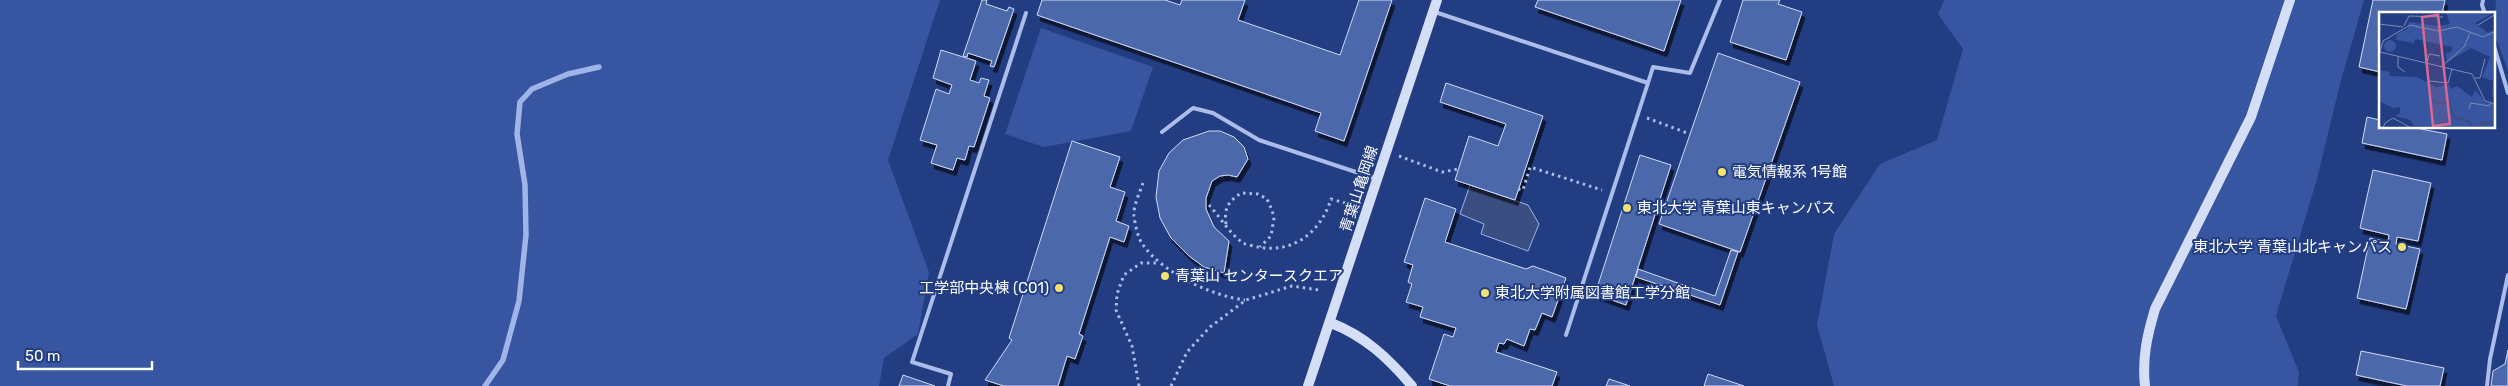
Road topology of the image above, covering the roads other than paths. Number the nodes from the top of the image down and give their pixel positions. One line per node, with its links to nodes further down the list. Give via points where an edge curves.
1 (1437, 0): 5 (street, 青葉山亀岡線)
2 (1720, 0): 9 (lane, via 1690,73 1654,67)
3 (2290, 0): 19 (street, via 2251,117 2155,309 2146,338)
4 (2484, 0): 6 (lane)
5 (1433, 11): 9 (lane); 12 (street, 青葉山亀岡線)
6 (2484, 12)
7 (1026, 13): 16 (lane, via 912,362 951,374)
8 (2496, 53): 10 (lane)
9 (1648, 83): 15 (lane)
10 (2508, 93)
11 (1162, 132): 12 (lane, via 1193,108 1213,113 1259,140)
12 (1377, 179): 14 (street, 青葉山亀岡線)
13 (2508, 275): 20 (lane)
14 (1331, 323): 17 (street, 青葉山亀岡線); 18 (street, via 1350,331 1390,360)
15 (1566, 335)
16 (948, 386)
17 (1308, 386)
18 (1412, 386)
19 (2145, 386)
20 (2487, 386)

